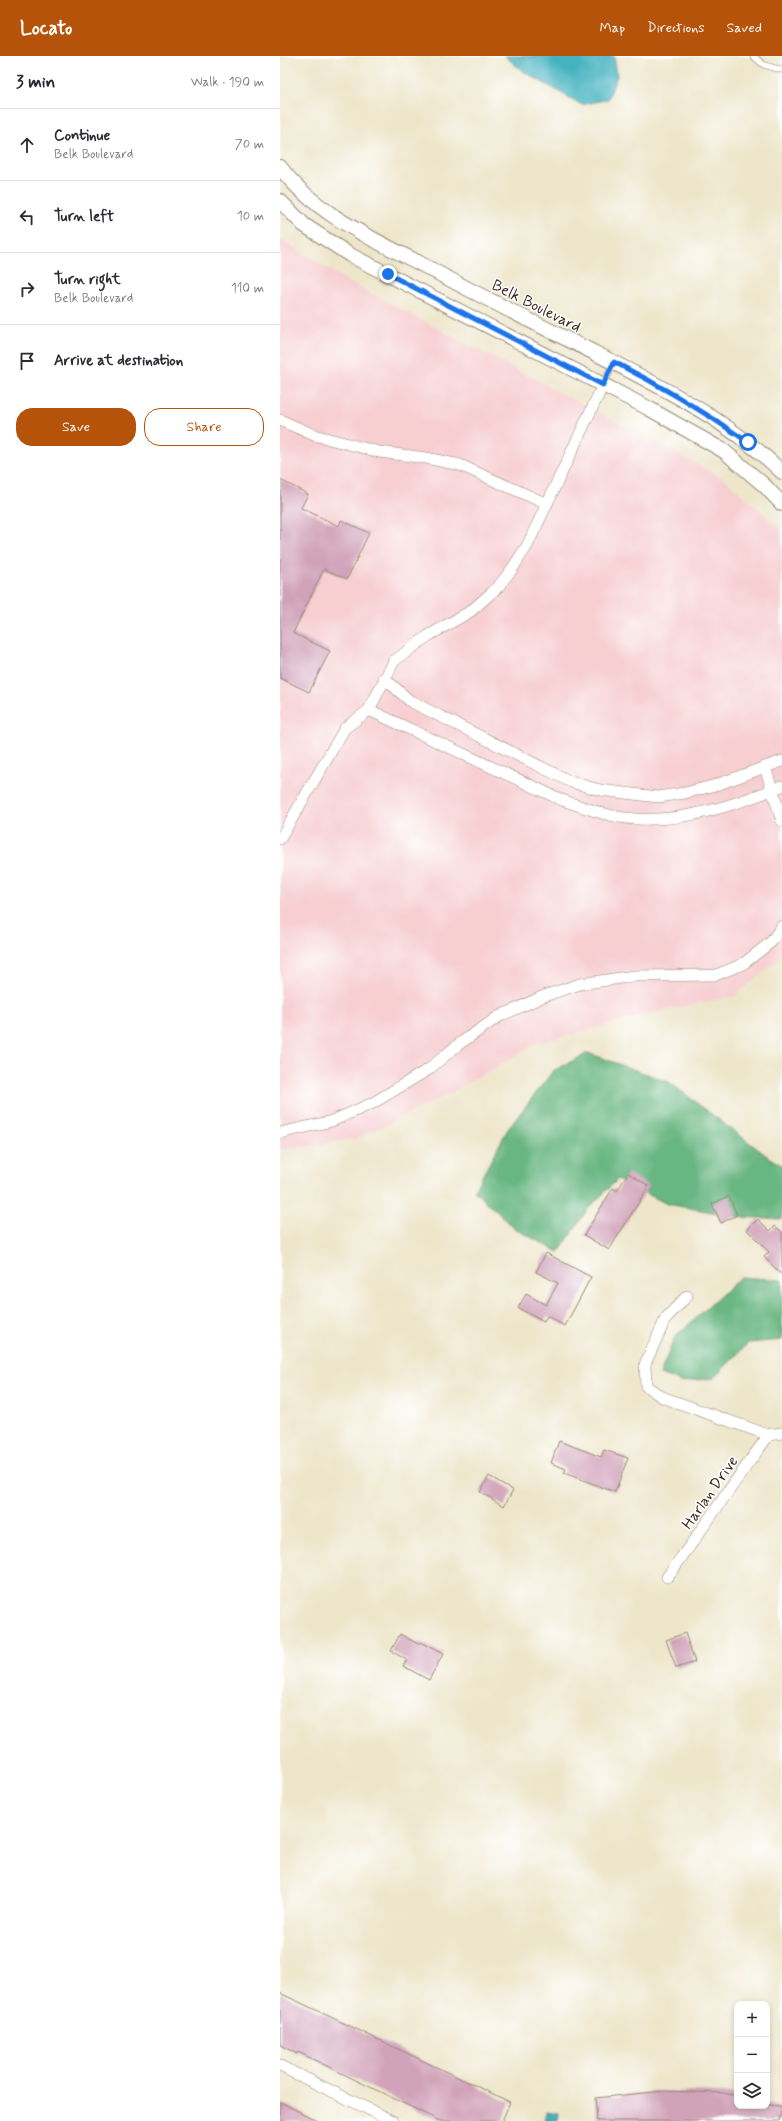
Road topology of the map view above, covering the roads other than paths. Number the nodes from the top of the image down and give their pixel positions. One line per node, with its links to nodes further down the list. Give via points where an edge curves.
1 (753, 56): 2 (lane, via 764,65)
2 (782, 70)
3 (280, 167): 5 (street, Belk Boulevard, via 323,209 358,231)
4 (280, 201): 6 (street, via 304,225 350,255)
5 (614, 362): 6 (lane); 8 (street, Belk Boulevard, via 716,420 759,450)
6 (603, 385): 9 (street); 10 (street, via 724,451)
7 (280, 420): 9 (street, via 314,435 379,452 460,465)
8 (782, 472)
9 (547, 504): 11 (street, via 527,546 498,586 471,611 394,660)
10 (782, 504)
11 (384, 678): 12 (street); 14 (street, via 410,701 571,782 600,790 658,797 685,794)
12 (369, 710): 15 (street, via 562,800 629,818 676,817 722,807); 17 (street, via 345,728)
13 (782, 761): 14 (street)
14 (765, 768): 15 (street)
15 (777, 788): 16 (street)
16 (782, 821)
17 (280, 839)
18 (782, 926): 19 (street, via 771,942 743,964 716,975 634,976 580,984 544,996 498,1017 429,1069 373,1103 332,1121)
19 (280, 1133)
20 (686, 1296): 22 (street, via 666,1318 645,1364 646,1386 662,1397)
21 (782, 1432): 22 (street)
22 (770, 1435): 23 (street, Harlan Drive, via 737,1477 706,1526)
23 (667, 1578)
24 (280, 2066): 25 (street)
25 (393, 2121)

